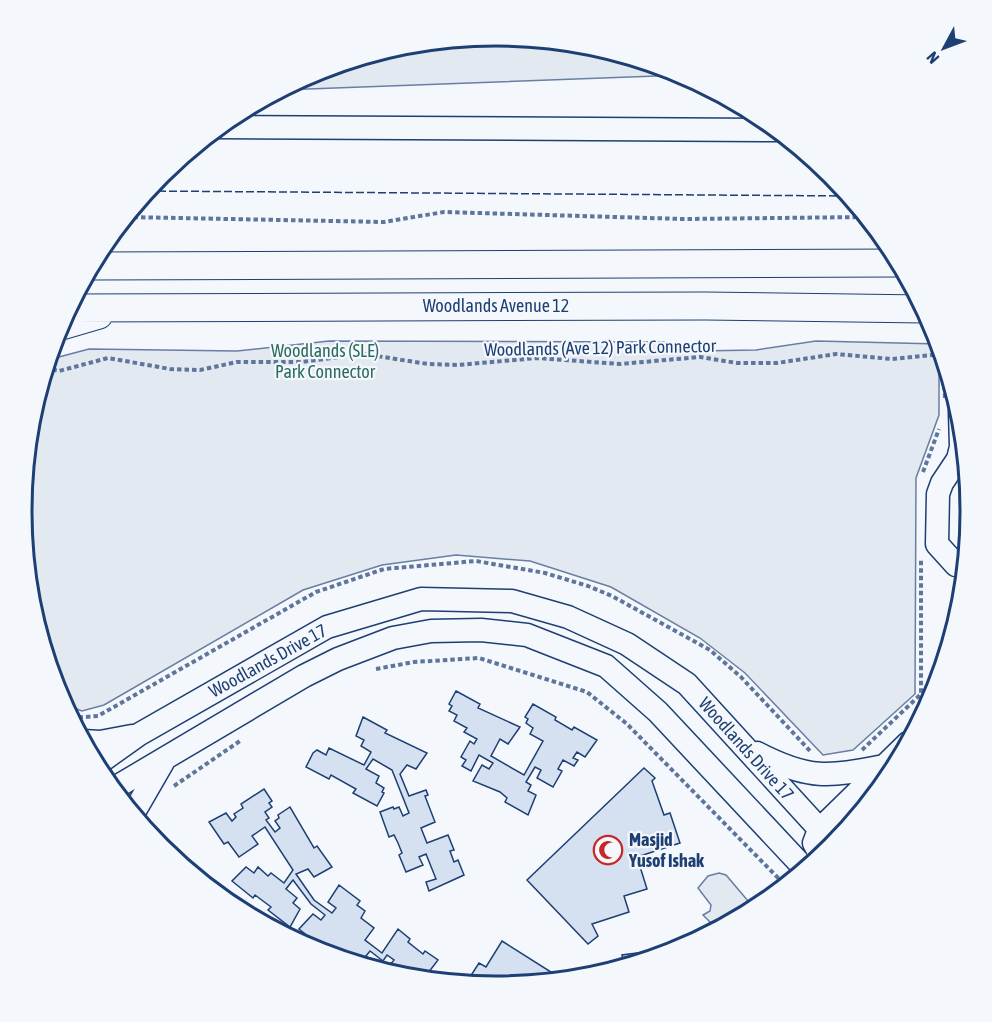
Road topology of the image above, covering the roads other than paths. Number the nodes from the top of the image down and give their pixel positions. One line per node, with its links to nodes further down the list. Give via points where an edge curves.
1 (235, 127): 2 (street)
2 (758, 128)
3 (888, 263): 4 (main road)
4 (102, 266)
5 (78, 308): 6 (main road, Woodlands Avenue 12)
6 (123, 308): 7 (main road, Woodlands Avenue 12); 8 (main road)
7 (914, 309)
8 (71, 323)
9 (949, 411): 10 (street)
10 (958, 458)
11 (958, 459): 12 (street, via 939,494 937,544)
12 (958, 565)
13 (447, 598): 14 (street, via 447,612 462,618 502,622); 15 (street, Woodlands Drive 17, via 389,606 327,627); 17 (street, Woodlands Drive 17, via 512,602 568,617 627,644 687,684)
14 (527, 636): 18 (street, Woodlands Drive 17, via 481,630 431,631 393,638 313,672); 25 (street, Woodlands Drive 17, via 606,666 658,712)
15 (138, 735): 16 (street); 19 (street, Woodlands Drive 17)
16 (93, 742)
17 (742, 745): 20 (street, via 810,775 845,774); 23 (street, Woodlands Drive 17)
18 (165, 758): 21 (street, Woodlands Drive 17); 22 (street)
19 (104, 759)
20 (884, 766): 23 (street)
21 (121, 785)
22 (138, 806)
23 (826, 837): 24 (street, via 814,843)
24 (816, 847)
25 (799, 863)

